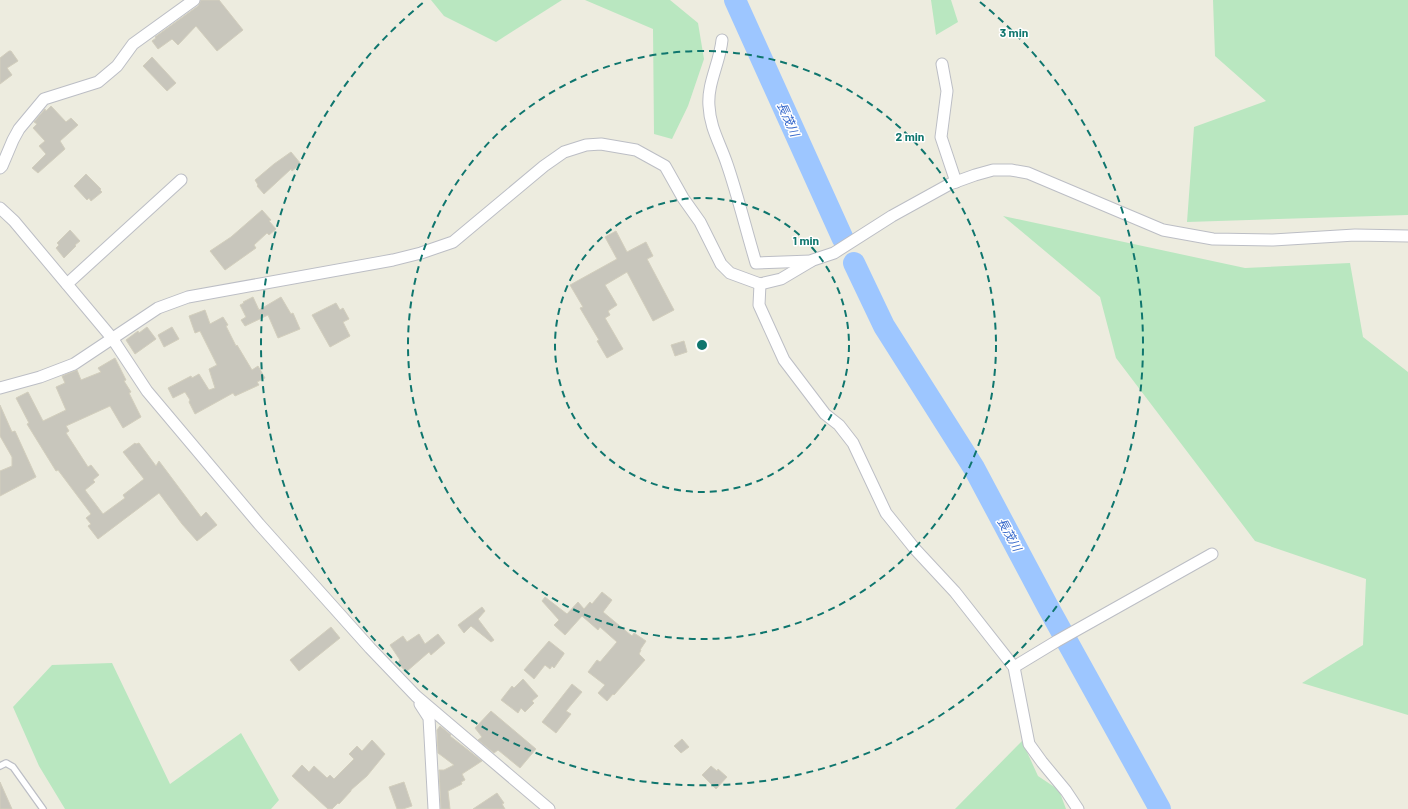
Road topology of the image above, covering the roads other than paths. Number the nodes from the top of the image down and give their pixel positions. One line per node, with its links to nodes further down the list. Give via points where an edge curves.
1 (194, 0): 4 (street, via 133,44 117,66 98,82 44,98 19,129)
2 (722, 40): 9 (street, via 708,104 712,128 726,163 756,263)
3 (942, 64): 6 (street, via 947,91 941,137)
4 (0, 168)
5 (181, 180): 10 (street)
6 (956, 182): 8 (street, via 993,170 1028,173 1162,230 1213,239); 9 (street, via 892,216 834,253)
7 (0, 208): 10 (street)
8 (1408, 236)
9 (813, 260): 11 (street, via 781,279)
10 (67, 284): 12 (street)
11 (760, 284): 12 (street, via 730,273 721,264 700,222 665,166 636,150 601,144 586,145 564,152 554,159 452,242 392,260 188,297 158,308); 15 (street, via 759,305 784,360 826,414 840,425 853,443 886,513 914,549 955,592)
12 (112, 338): 13 (street, via 74,364); 16 (street, via 147,391 254,518)
13 (0, 388)
14 (1212, 554): 15 (street)
15 (1014, 667): 21 (street, via 1029,744)
16 (416, 696): 19 (street, via 429,718); 20 (street)
17 (0, 766): 18 (lane, via 6,763 13,767)
18 (43, 809)
19 (434, 809)
20 (549, 809)
21 (1078, 809)

